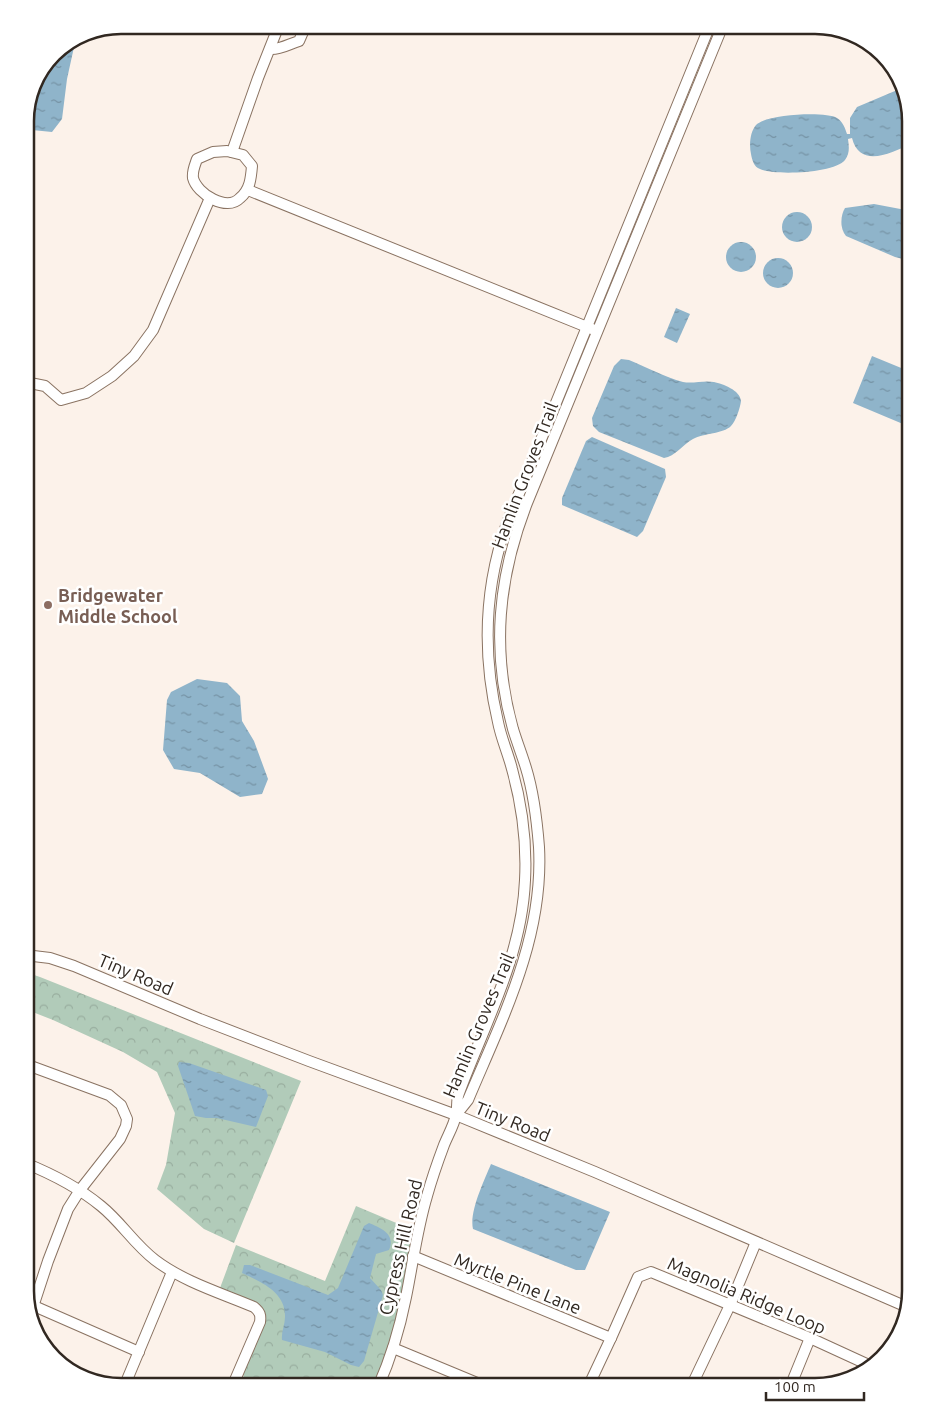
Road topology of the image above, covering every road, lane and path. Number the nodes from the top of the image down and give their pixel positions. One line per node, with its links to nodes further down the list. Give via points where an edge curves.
1 (276, 34): 5 (street)
2 (302, 34): 5 (street, via 299,41 278,50)
3 (706, 34): 9 (street, Hamlin Groves Trail)
4 (719, 34): 10 (street, Hamlin Groves Trail)
5 (270, 49): 6 (street)
6 (232, 152): 7 (street, via 243,155 252,166); 8 (street, via 213,152 197,159 194,179)
7 (248, 190): 8 (street, via 233,202); 9 (street)
8 (210, 198): 11 (street, via 153,330 134,356 112,376 86,393 72,397 61,400 44,386)
9 (586, 327): 10 (street); 12 (street, Hamlin Groves Trail)
10 (598, 332): 13 (street, Hamlin Groves Trail)
11 (34, 384)
12 (507, 522): 13 (street); 16 (street, Hamlin Groves Trail, via 490,590 487,652 498,724 522,812 526,846 525,882 513,952 457,1097)
13 (518, 527): 16 (street, Hamlin Groves Trail, via 504,585 500,654 509,712 528,774 534,807 539,848 537,895 531,936 518,980 468,1100)
14 (34, 955): 16 (street, Tiny Road, via 74,966 309,1061)
15 (34, 1067): 18 (street, via 109,1095 125,1111 126,1126 120,1139)
16 (456, 1116): 19 (street, Tiny Road); 20 (street, Cypress Hill Road, via 426,1196)
17 (34, 1167): 18 (street)
18 (80, 1190): 21 (street); 22 (street, via 68,1209)
19 (756, 1242): 23 (street); 24 (street, Tiny Road)
20 (412, 1256): 26 (street, Myrtle Pine Lane); 28 (street, Cypress Hill Road)
21 (172, 1272): 29 (street); 32 (street, via 259,1311 260,1322)
22 (34, 1303)
23 (730, 1305): 26 (street, Magnolia Ridge Loop, via 651,1272 638,1277); 27 (street, Magnolia Ridge Loop); 36 (street)
24 (902, 1305)
25 (36, 1311): 29 (street)
26 (611, 1338): 35 (street, Magnolia Ridge Loop)
27 (810, 1338): 30 (street, Magnolia Ridge Loop); 37 (street)
28 (393, 1348): 33 (street, Cypress Hill Road); 34 (street)
29 (138, 1352): 31 (street)
30 (864, 1363)
31 (128, 1378)
32 (237, 1378)
33 (381, 1378)
34 (465, 1378)
35 (592, 1378)
36 (695, 1378)
37 (794, 1378)

